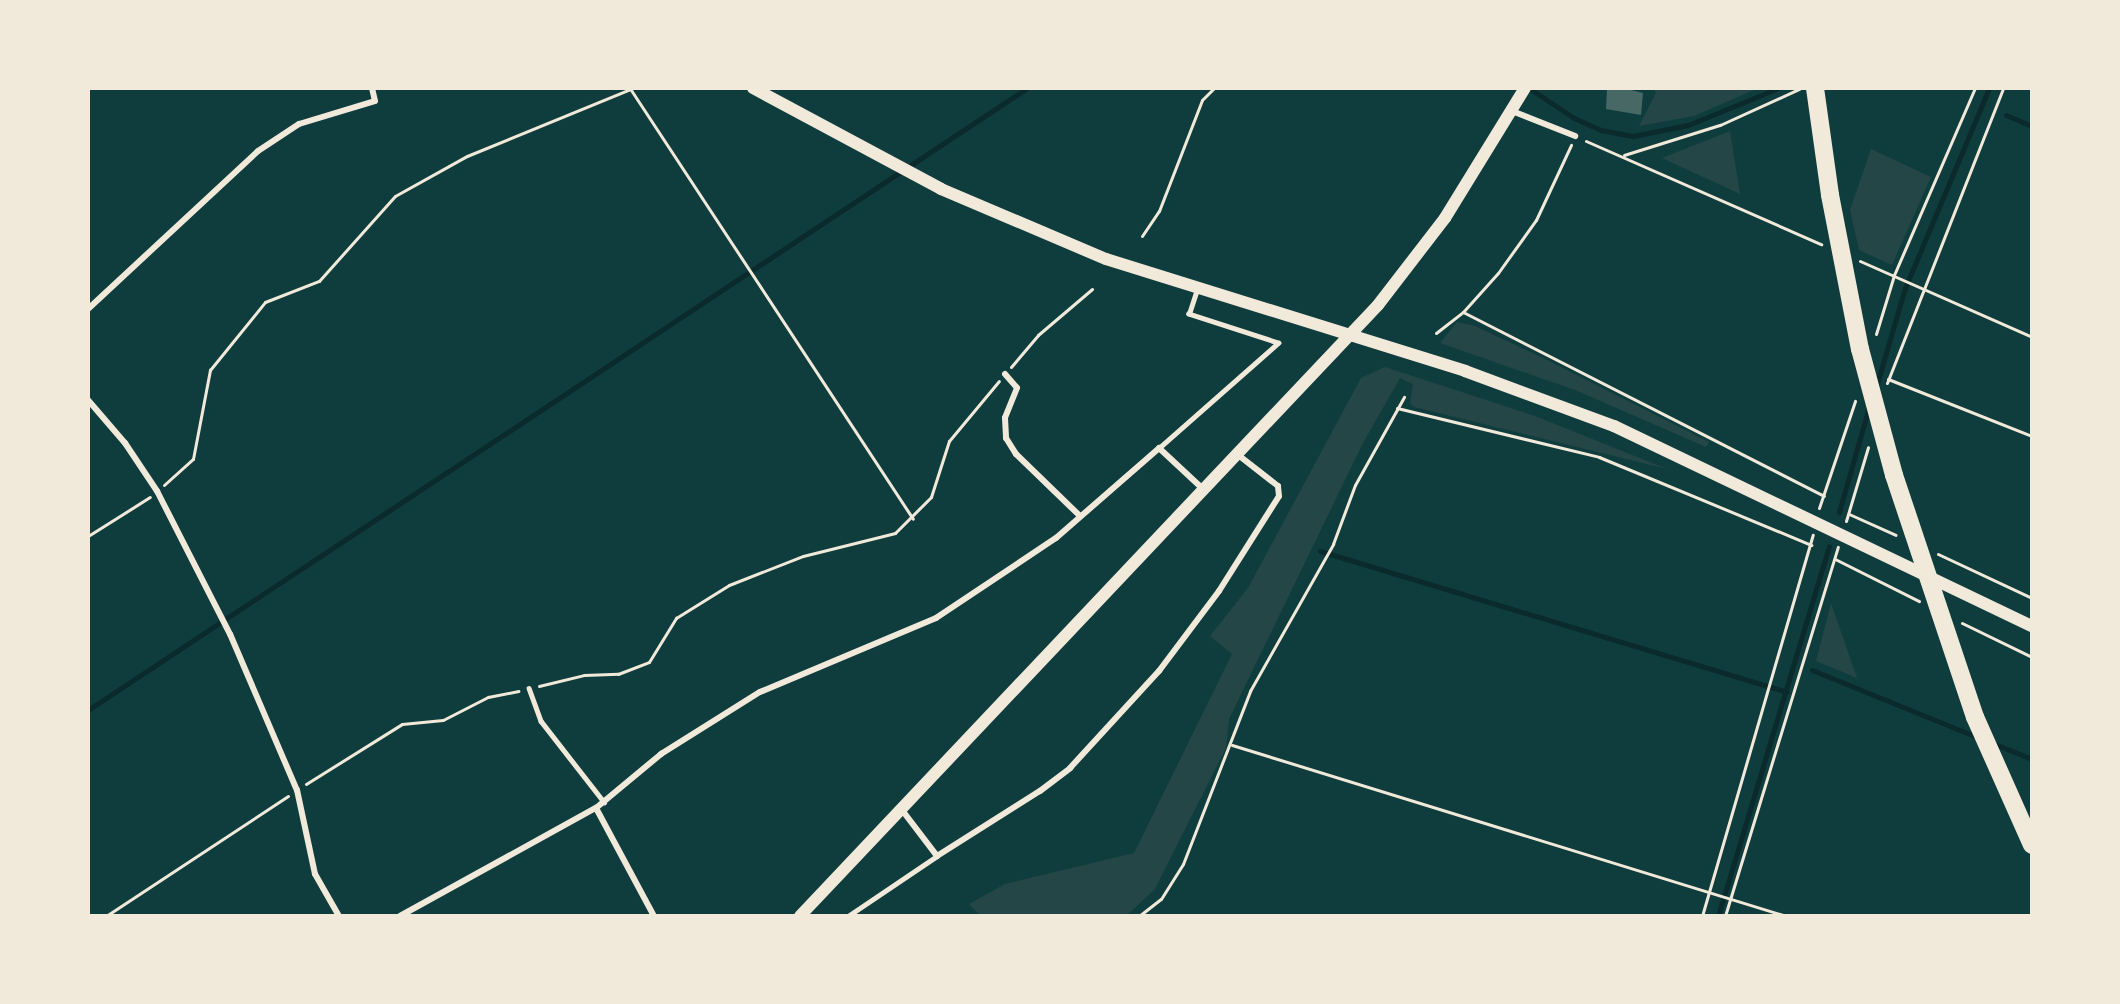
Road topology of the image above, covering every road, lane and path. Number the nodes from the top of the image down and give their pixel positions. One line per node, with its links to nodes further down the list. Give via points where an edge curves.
1 (372, 88): 20 (street, via 375,101 299,124 258,151)
2 (753, 88): 19 (main road, via 941,189 1106,259)
3 (1214, 88): 13 (path, via 1202,100 1159,211)
4 (1525, 88): 10 (main road)
5 (1799, 88): 12 (path, via 1720,126)
6 (1815, 88): 52 (highway, via 1830,195 1860,349 1894,475 1975,717)
7 (1975, 88): 16 (path)
8 (2002, 88): 17 (path)
9 (632, 89): 36 (path, via 468,156 394,196 319,280 265,302 210,370 193,459); 39 (path)
10 (1512, 111): 11 (street); 23 (main road, via 1430,240)
11 (1575, 136): 12 (path); 21 (path, via 1536,220 1498,273)
12 (1622, 155): 14 (path)
13 (1142, 236)
14 (1825, 246)
15 (1854, 258): 16 (path)
16 (1894, 275): 17 (path)
17 (1921, 287): 24 (path); 26 (path)
18 (1092, 289): 25 (path, via 1038,335)
19 (1197, 289): 23 (main road); 33 (lane, via 1189,314 1278,343)
20 (88, 309)
21 (1463, 312): 22 (path); 37 (path)
22 (1436, 333)
23 (1351, 335): 34 (main road); 40 (main road, via 1515,388 1614,426)
24 (2031, 337)
25 (1005, 374): 38 (street, via 1017,388 1005,418 1006,438 1016,454); 39 (path, via 949,441 932,497)
26 (1888, 379): 27 (path); 31 (path)
27 (1885, 389)
28 (1404, 397): 30 (path)
29 (88, 400): 36 (street, via 125,443)
30 (1397, 408): 43 (path, via 1599,457); 47 (path, via 1355,485 1334,544 1250,691)
31 (2031, 436)
32 (1871, 439): 41 (path)
33 (1159, 448): 35 (street); 38 (street)
34 (1239, 455): 35 (main road); 53 (street, via 1278,486 1279,496 1219,591 1159,671 1070,768)
35 (1205, 490): 51 (main road)
36 (157, 491): 42 (path); 48 (street, via 230,634)
37 (1824, 496)
38 (1080, 516): 49 (street, via 1056,538 936,618 760,692 661,754)
39 (913, 519): 46 (path, via 895,533 793,559 729,585 676,618 649,662 618,674 584,675)
40 (1816, 522): 41 (main road); 43 (path)
41 (1842, 534): 45 (main road)
42 (88, 536)
43 (1811, 545): 54 (path)
44 (1835, 559): 55 (path)
45 (2031, 626)
46 (529, 688): 48 (path, via 488,697 443,720 402,724); 49 (lane, via 541,721)
47 (1232, 745): 54 (path); 62 (path, via 1184,864 1161,899)
48 (297, 790): 56 (path); 57 (street, via 315,874)
49 (604, 802): 50 (street)
50 (596, 808): 58 (street); 59 (street)
51 (902, 810): 53 (street); 60 (main road)
52 (2031, 845)
53 (937, 856): 61 (lane)
54 (1709, 892): 55 (path); 63 (path)
55 (1730, 899): 64 (path); 65 (path)
56 (106, 915)
57 (339, 915)
58 (400, 915)
59 (654, 915)
60 (800, 915)
61 (848, 915)
62 (1138, 915)
63 (1702, 915)
64 (1725, 915)
65 (1786, 915)

